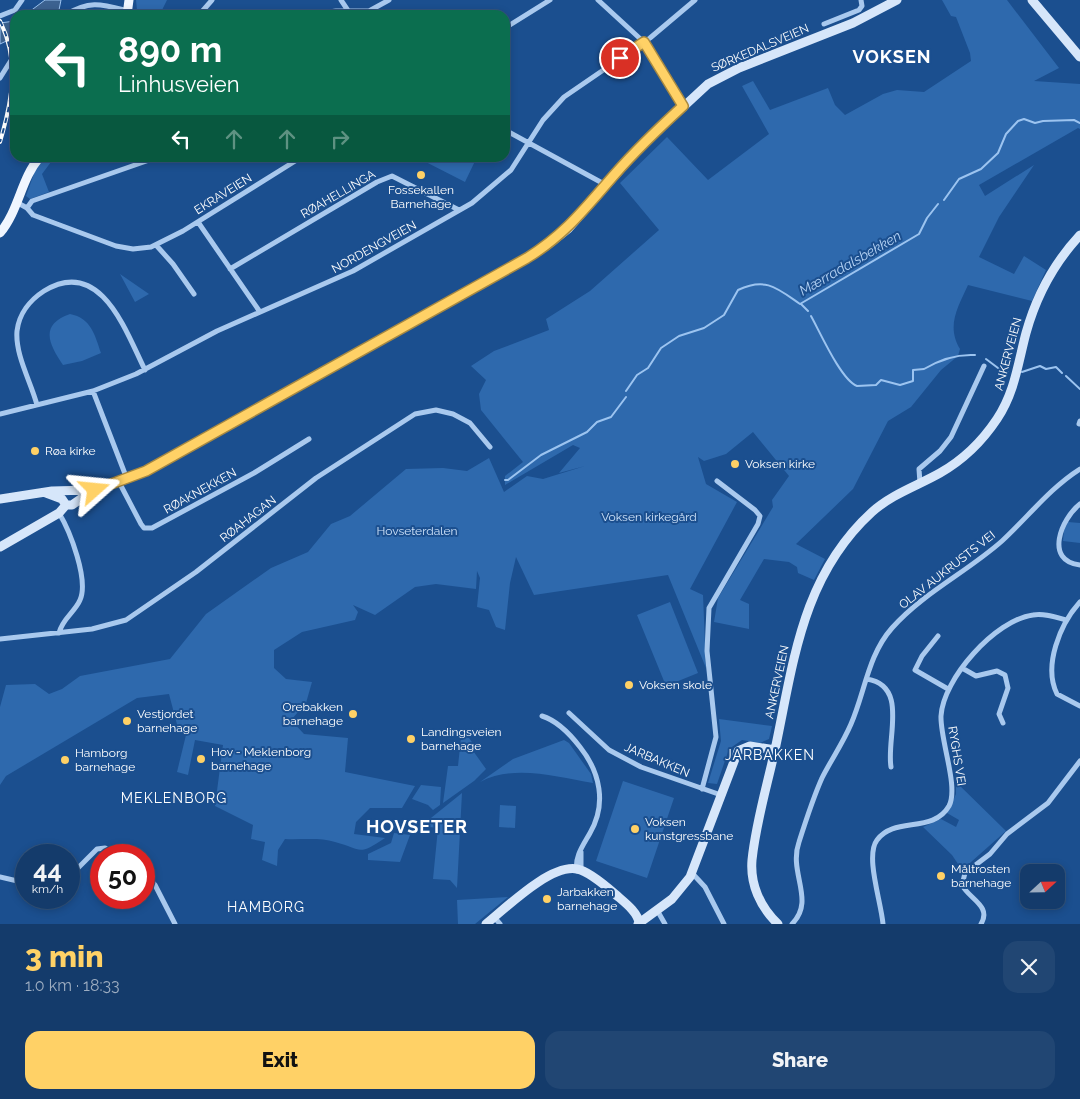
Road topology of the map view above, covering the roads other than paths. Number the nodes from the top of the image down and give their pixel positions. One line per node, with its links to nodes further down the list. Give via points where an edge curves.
1 (212, 0): 11 (street)
2 (389, 0): 12 (street)
3 (550, 0): 14 (street)
4 (598, 0): 15 (street)
5 (695, 0): 15 (street, NORDENGVEIEN)
6 (861, 0): 13 (street, SØRKEDALSVEIEN, via 859,10)
7 (897, 0): 19 (main road, SØRKEDALSVEIEN, via 853,23 730,72 708,84)
8 (1032, 0): 16 (main road)
9 (72, 10): 10 (street, via 92,2)
10 (118, 10)
11 (204, 10)
12 (372, 10)
13 (824, 24)
14 (510, 25)
15 (644, 42): 19 (street); 21 (street, NORDENGVEIEN, via 565,95 548,113)
16 (1080, 57)
17 (10, 62): 18 (street)
18 (0, 78)
19 (683, 106): 25 (main road, SØRKEDALSVEIEN)
20 (510, 132): 21 (street)
21 (529, 142): 25 (street); 27 (street, NORDENGVEIEN, via 506,176)
22 (36, 162): 26 (main road, via 30,172)
23 (144, 162): 26 (street)
24 (294, 162): 28 (street, EKRAVEIEN)
25 (606, 184): 43 (main road, SØRKEDALSVEIEN, via 571,226 543,248 159,464)
26 (23, 205): 29 (main road); 31 (street, EKRAVEIEN, via 33,215 116,246)
27 (459, 210): 32 (street, RØAHELLINGA, via 392,176); 34 (street, NORDENGVEIEN, via 353,271)
28 (198, 222): 31 (street, EKRAVEIEN); 32 (street)
29 (0, 233)
30 (1080, 234): 45 (main road, ANKERVEIEN, via 1040,294 1026,332 1014,384 997,418 962,458)
31 (156, 245): 33 (street)
32 (230, 269): 34 (street)
33 (194, 294)
34 (260, 312): 36 (street, NORDENGVEIEN)
35 (984, 366): 45 (street, ANKERVEIEN, via 951,437 919,469)
36 (145, 370): 37 (street, NORDENGVEIEN); 38 (street, via 107,298 92,288 62,284 35,298 24,310 19,323 19,346)
37 (93, 391): 38 (street, NORDENGVEIEN); 43 (street, RØAKNEKKEN)
38 (37, 405): 39 (street, NORDENGVEIEN)
39 (0, 414)
40 (310, 439): 43 (street, RØAKNEKKEN, via 152,528 144,528 141,524)
41 (490, 447): 55 (street, RØAHAGAN, via 470,424 453,414 429,410 415,414 316,478 196,572 126,620 92,630)
42 (1080, 469): 59 (street, OLAV AUKRUSTS VEI, via 1064,480 990,550 899,620 876,651)
43 (123, 480): 46 (main road, SØRKEDALSVEIEN)
44 (717, 481): 68 (street, via 760,516 709,608 707,651 716,737)
45 (920, 483): 65 (main road, ANKERVEIEN, via 893,496 865,519 822,575 801,630)
46 (76, 496): 47 (main road); 47 (main road, SØRKEDALSVEIEN, via 74,504)
47 (65, 498): 48 (main road, via 46,493); 50 (main road)
48 (0, 499)
49 (1080, 504): 52 (street, via 1060,534 1060,549 1068,563)
50 (59, 513): 51 (main road); 55 (street, via 83,588 81,599 63,622)
51 (0, 547)
52 (1080, 565)
53 (1080, 602): 54 (street)
54 (1066, 620): 58 (street, RYGHS VEI, via 1039,614 1018,619 988,640); 61 (street, via 1051,674 1061,698)
55 (59, 633): 57 (street, RØAHAGAN)
56 (938, 636): 60 (street, via 916,670)
57 (0, 639)
58 (962, 668): 60 (street, RYGHS VEI); 64 (street, via 976,676 997,671 1005,675 1008,688 999,714)
59 (867, 679): 67 (street, via 884,685 891,706 894,719 889,750); 85 (street, OLAV AUKRUSTS VEI, via 850,726 817,790 798,845 795,865 804,905)
60 (948, 689): 86 (street, RYGHS VEI, via 941,730 953,793 940,816 922,824 892,828 881,834 873,846 871,860)
61 (1080, 706)
62 (569, 713): 68 (street, JARBAKKEN, via 609,750 641,767)
63 (542, 716): 72 (street, via 557,723 576,741 598,779 599,810 580,851)
64 (1003, 723)
65 (775, 750): 69 (main road, via 750,746 738,750); 84 (main road, ANKERVEIEN, via 752,865 758,897)
66 (1080, 762): 87 (street, via 1048,803 1007,834 990,854 965,873 962,885 983,908)
67 (891, 767)
68 (702, 789): 69 (street, JARBAKKEN)
69 (721, 796): 73 (main road)
70 (90, 858): 71 (street)
71 (80, 866)
72 (581, 872): 78 (main road, via 559,872 542,879); 79 (main road, via 608,888 626,905)
73 (692, 873): 77 (main road, via 676,894); 83 (street, via 705,887)
74 (0, 877): 75 (street)
75 (15, 880)
76 (155, 886): 80 (street)
77 (657, 910): 79 (main road); 82 (street)
78 (497, 920): 81 (main road)
79 (637, 922)
80 (175, 924)
81 (486, 924)
82 (666, 924)
83 (724, 924)
84 (778, 924)
85 (792, 924)
86 (883, 924)
87 (981, 924)

